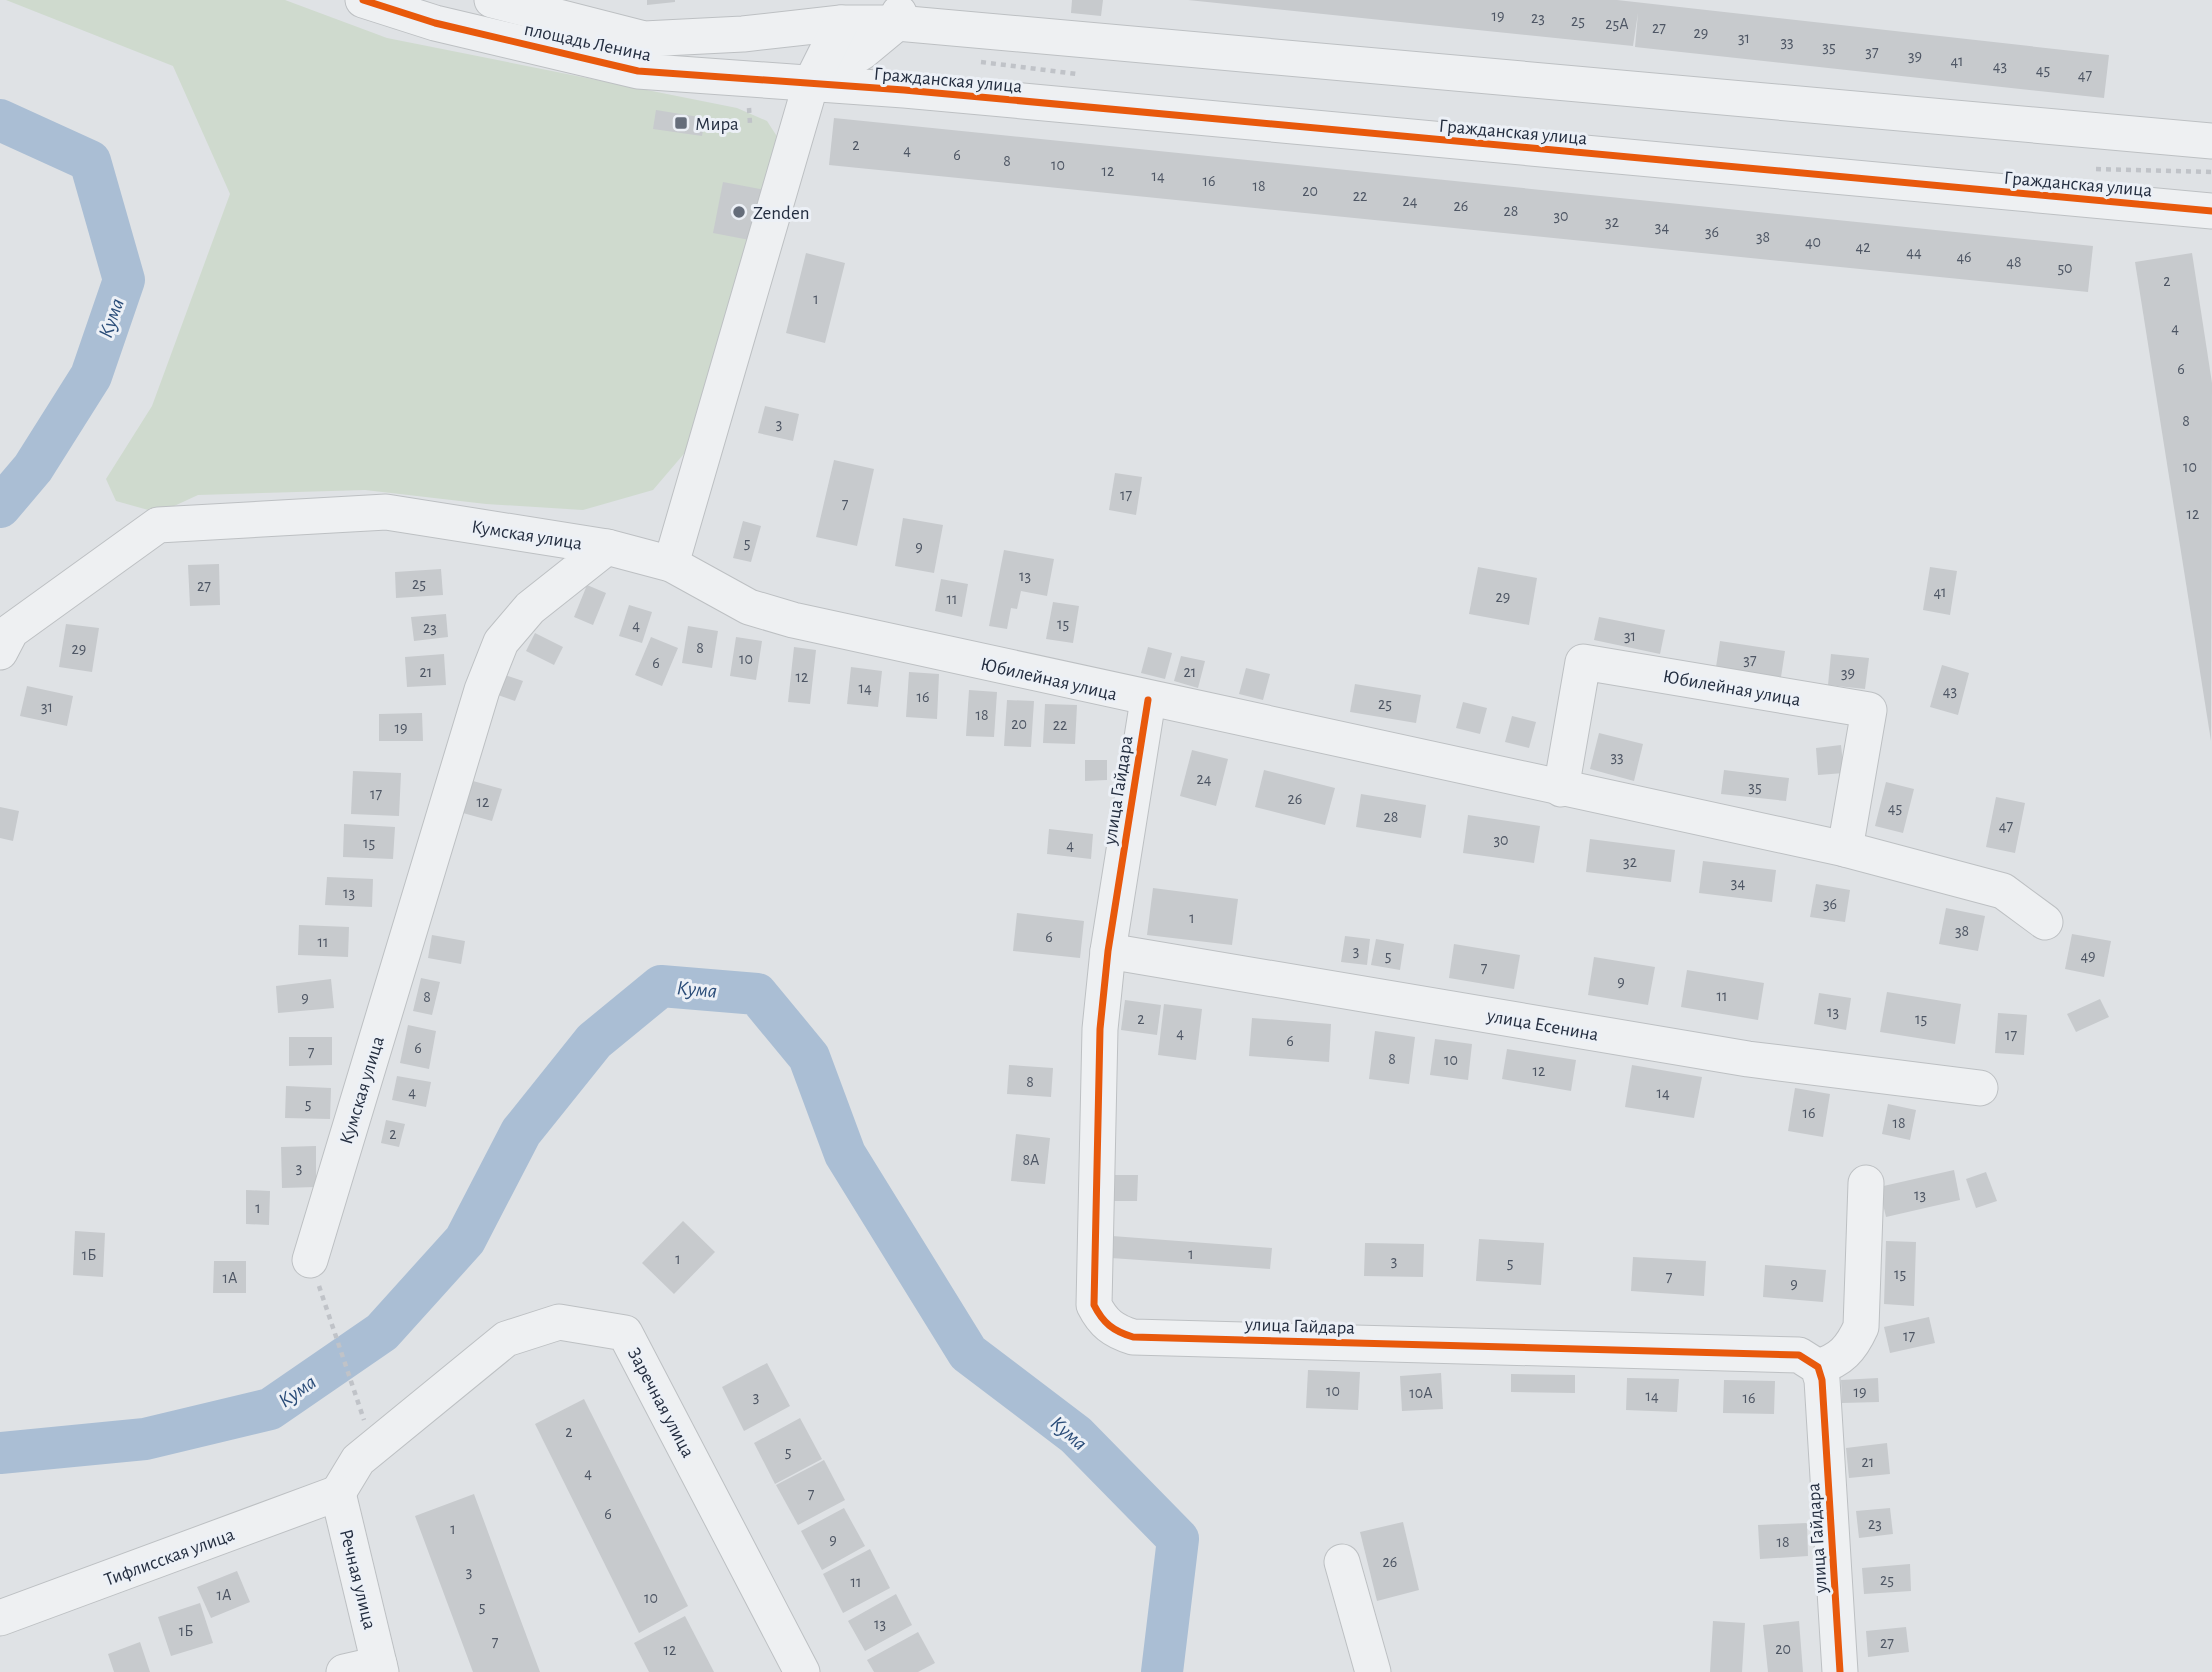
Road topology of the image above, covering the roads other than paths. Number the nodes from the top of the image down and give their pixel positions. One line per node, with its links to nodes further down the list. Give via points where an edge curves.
1 (363, 0): 5 (street, площадь Ленина, via 435,23 638,71)
2 (492, 0): 3 (street, площадь Ленина, via 644,39 743,34)
3 (837, 11): 4 (street); 5 (street)
4 (899, 11): 5 (street, via 862,52); 6 (street)
5 (811, 83): 7 (street, Гражданская улица); 9 (street)
6 (2212, 141)
7 (2212, 211)
8 (607, 547): 9 (street, Юбилейная улица); 10 (street, Кумская улица, via 386,512 158,525 11,631); 18 (street, Кумская улица, via 530,608 501,642 482,690)
9 (671, 564): 11 (street, Юбилейная улица, via 750,607 793,620)
10 (0, 652)
11 (1148, 700): 12 (street, Юбилейная улица); 15 (street, улица Гайдара)
12 (1562, 789): 13 (street, Юбилейная улица); 13 (street, Юбилейная улица, via 1583,662 1869,709)
13 (1845, 849): 14 (street, Юбилейная улица, via 2003,891)
14 (2045, 922)
15 (1108, 951): 16 (street, улица Есенина, via 1748,1059); 19 (street, улица Гайдара, via 1100,1029 1094,1305 1116,1332 1799,1355)
16 (1980, 1088)
17 (1866, 1183): 19 (street, via 1861,1327 1854,1344 1836,1362)
18 (310, 1260)
19 (1818, 1367): 27 (street, улица Гайдара)
20 (338, 1493): 22 (street, Тифлисская улица); 23 (street, Речная улица); 25 (street, Заречная улица, via 358,1460 506,1339 559,1322 625,1333)
21 (1342, 1562): 26 (street)
22 (0, 1618)
23 (380, 1668): 24 (street, Речная улица)
24 (344, 1672)
25 (802, 1672)
26 (1373, 1672)
27 (1840, 1672)

